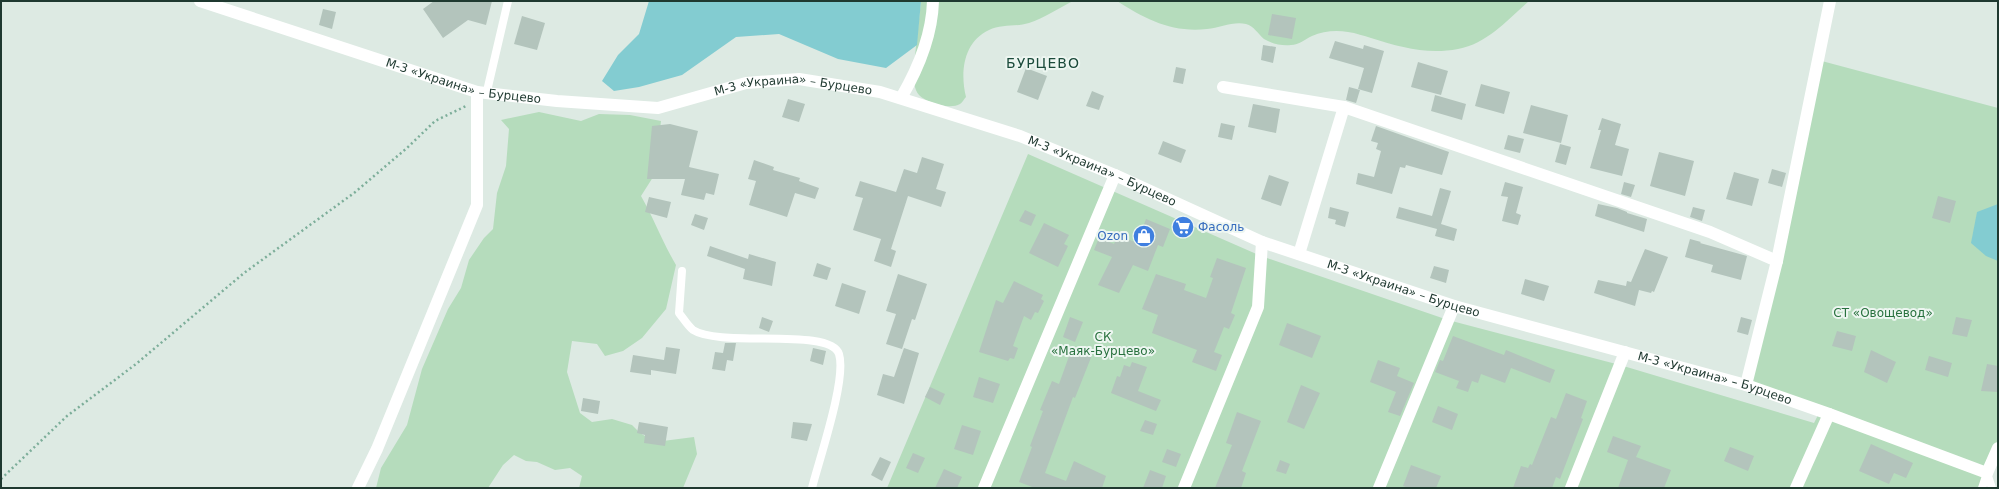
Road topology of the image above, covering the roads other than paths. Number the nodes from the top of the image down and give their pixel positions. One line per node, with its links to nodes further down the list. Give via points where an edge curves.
1 (200, 1): 6 (street, М-3 «Украина» – Бурцево)
2 (508, 1): 6 (lane)
3 (933, 1): 7 (street, via 927,40 919,63)
4 (1830, 1): 12 (street)
5 (1223, 87): 8 (street)
6 (480, 95): 7 (street, М-3 «Украина» – Бурцево, via 658,108 746,83 799,79 880,92); 20 (street, via 477,205 377,449)
7 (901, 98): 9 (street, М-3 «Украина» – Бурцево, via 1020,136)
8 (1344, 107): 11 (street); 12 (street, via 1710,232)
9 (1115, 175): 10 (street, М-3 «Украина» – Бурцево); 22 (street)
10 (1262, 242): 11 (street, М-3 «Украина» – Бурцево); 23 (street, via 1258,307)
11 (1298, 254): 14 (street, М-3 «Украина» – Бурцево)
12 (1777, 261): 16 (street)
13 (682, 271): 21 (lane, via 679,313 693,330 736,339 805,339 831,344 839,354 840,384)
14 (1454, 306): 15 (street, М-3 «Украина» – Бурцево); 24 (street)
15 (1626, 352): 16 (street, М-3 «Украина» – Бурцево); 25 (street)
16 (1746, 385): 17 (street, М-3 «Украина» – Бурцево)
17 (1829, 414): 19 (street, М-3 «Украина» – Бурцево); 26 (street)
18 (1998, 448): 19 (street)
19 (1988, 473): 27 (lane); 28 (lane)
20 (358, 488)
21 (812, 488)
22 (984, 488)
23 (1184, 488)
24 (1379, 488)
25 (1571, 488)
26 (1796, 488)
27 (1982, 488)
28 (1992, 488)

